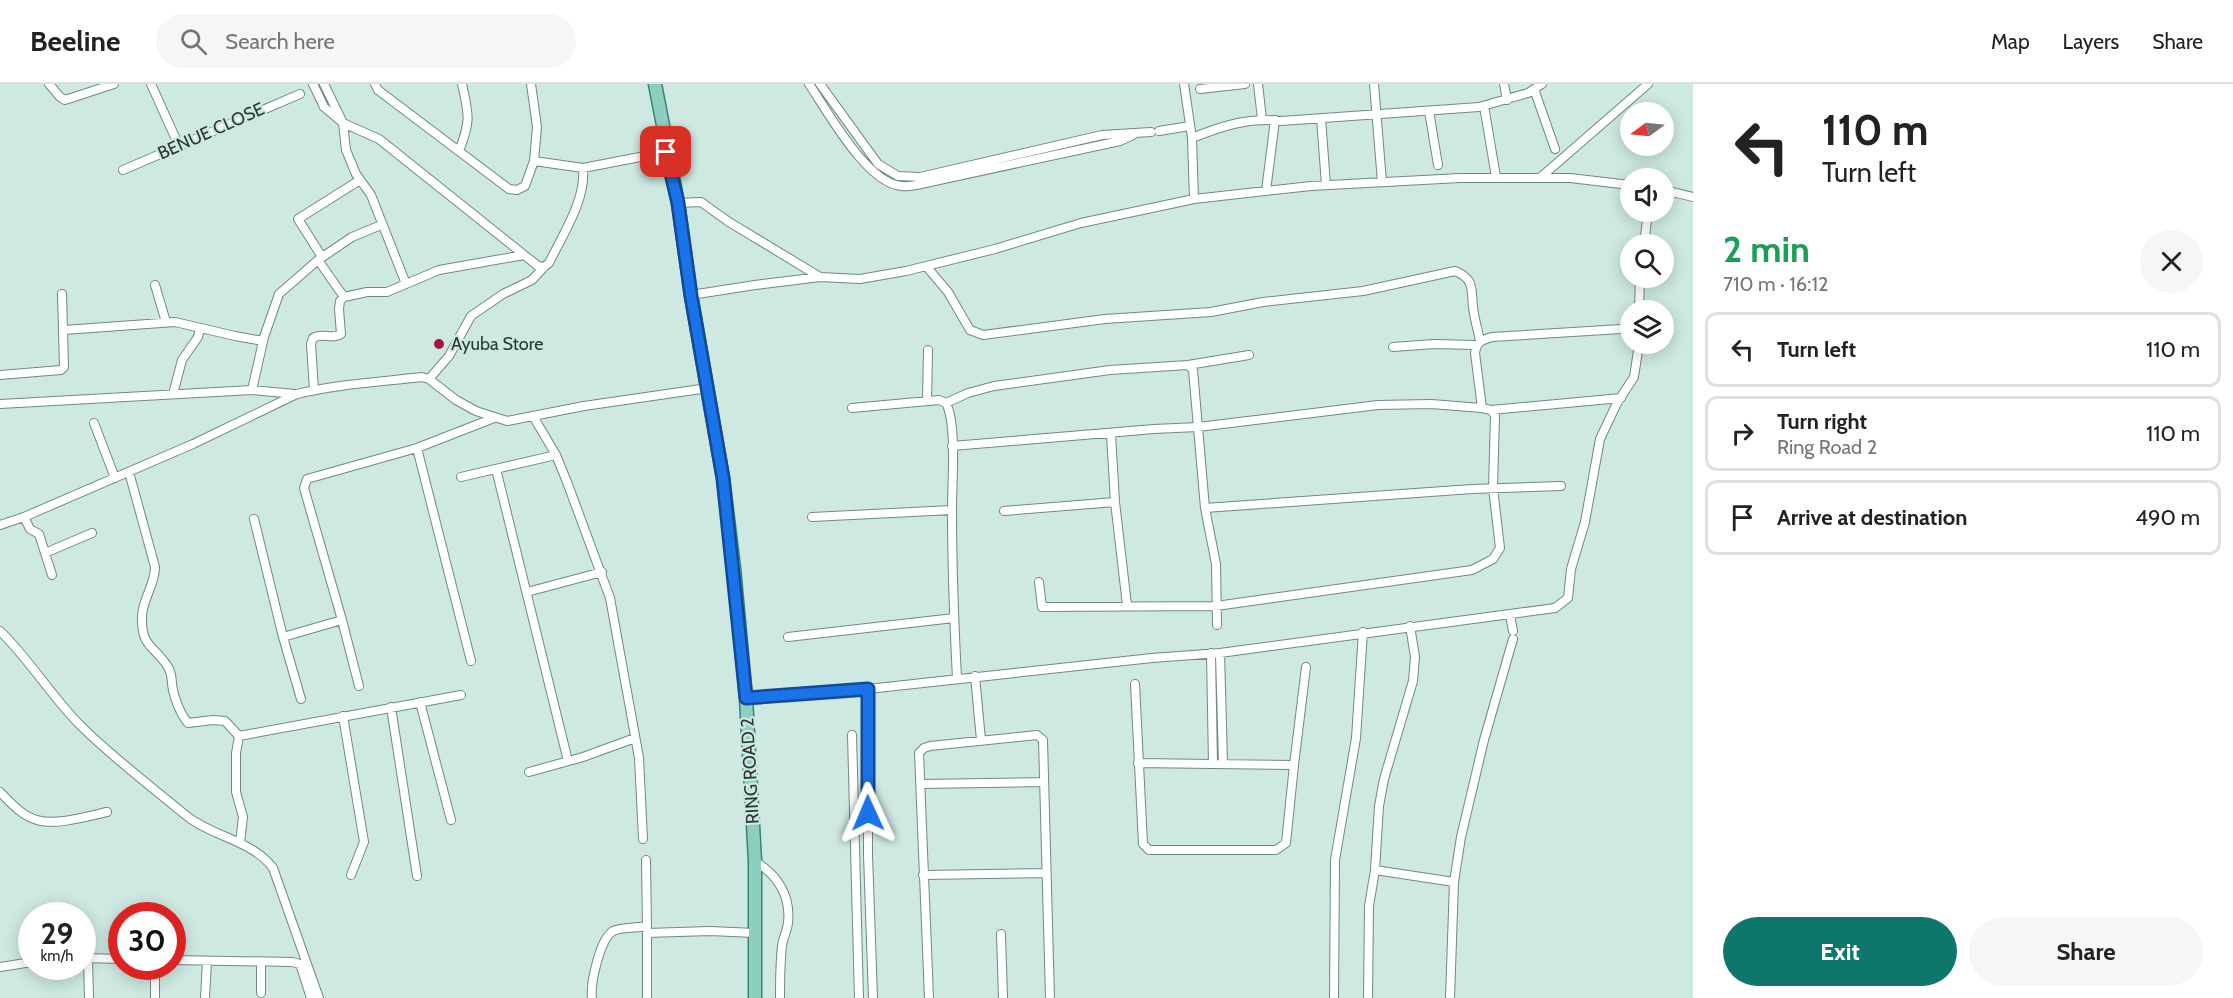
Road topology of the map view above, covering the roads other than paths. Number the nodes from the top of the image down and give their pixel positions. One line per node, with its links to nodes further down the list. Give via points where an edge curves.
1 (49, 84): 22 (street, via 65,100)
2 (92, 84): 22 (street)
3 (114, 84): 22 (street)
4 (151, 84): 34 (street)
5 (313, 84): 31 (street, via 324,106)
6 (324, 84): 31 (street)
7 (375, 84): 36 (street)
8 (462, 84): 36 (street, via 469,114)
9 (531, 84): 38 (street, via 537,128)
10 (654, 84): 37 (main road, RING ROAD 2)
11 (809, 84): 40 (street, via 860,159 883,181 902,186)
12 (820, 84): 40 (street, via 866,149 889,172 920,177)
13 (1184, 84): 32 (street)
14 (1245, 84): 20 (street)
15 (1258, 84): 29 (street)
16 (1374, 84): 27 (street)
17 (1504, 84): 24 (street)
18 (1542, 84): 21 (street)
19 (1648, 84): 44 (street)
20 (1200, 89)
21 (1534, 89): 24 (street); 35 (street)
22 (88, 93)
23 (300, 94): 34 (street, BENUE CLOSE)
24 (1507, 100): 25 (street)
25 (1485, 106): 26 (street); 43 (street)
26 (1430, 111): 27 (street); 39 (street)
27 (1376, 114): 28 (street); 46 (street)
28 (1321, 118): 30 (street); 48 (street)
29 (1262, 119): 30 (street); 33 (street, via 1222,126)
30 (1275, 120): 49 (street)
31 (343, 123): 45 (street, via 346,150); 55 (street, via 378,139)
32 (1190, 126): 33 (street); 40 (street)
33 (1192, 138): 52 (street)
34 (179, 146): 42 (street, BENUE CLOSE)
35 (1556, 149)
36 (459, 151): 38 (street, via 509,189 525,186)
37 (666, 152): 41 (street); 53 (main road, RING ROAD 2)
38 (534, 161): 41 (street)
39 (1438, 165)
40 (991, 166)
41 (583, 168): 58 (street, via 584,185 573,215)
42 (123, 170)
43 (1496, 177): 44 (street); 46 (street)
44 (1541, 177): 47 (street)
45 (360, 180): 54 (street, via 371,195); 56 (street, via 298,219)
46 (1382, 182): 48 (street)
47 (1620, 184)
48 (1326, 185): 49 (street)
49 (1266, 191): 52 (street)
50 (1674, 192): 51 (street)
51 (1693, 197)
52 (1194, 199): 57 (street, via 1081,222 1016,244)
53 (678, 203): 59 (street, via 701,202); 63 (main road, RING ROAD 2)
54 (381, 225): 56 (street, via 352,237); 60 (street)
55 (524, 255): 58 (street); 60 (street, via 439,270)
56 (320, 258): 64 (street); 69 (street, via 279,294)
57 (926, 266): 59 (street, via 861,279); 70 (street, via 948,292 970,330 983,335 1210,312 1363,291 1455,272 1472,286)
58 (544, 267): 77 (street, via 532,280 471,316 449,356)
59 (820, 277): 63 (street)
60 (406, 284): 64 (street, via 387,292)
61 (155, 285): 65 (street)
62 (62, 294): 67 (street)
63 (691, 296): 78 (main road, RING ROAD 2)
64 (344, 297): 80 (street, via 339,309 341,334 313,338 311,344)
65 (166, 322): 66 (street); 67 (street)
66 (200, 329): 69 (street); 81 (street, via 182,360)
67 (64, 330): 76 (street, via 65,360 61,370)
68 (1620, 330): 70 (street, via 1492,337)
69 (263, 341): 79 (street)
70 (1478, 343): 71 (street); 88 (street)
71 (1394, 346)
72 (928, 350): 84 (street)
73 (1637, 354): 83 (street, via 1634,377)
74 (1249, 356): 75 (street)
75 (1188, 365): 85 (street, via 1110,370 994,386); 93 (street, via 1193,370)
76 (0, 375)
77 (429, 379): 80 (street, via 341,384); 91 (street, via 456,400)
78 (708, 388): 90 (street); 139 (main road, RING ROAD 2, via 723,478)
79 (252, 390): 81 (street); 82 (street)
80 (314, 390): 82 (street)
81 (172, 394): 86 (street)
82 (297, 394): 99 (street)
83 (1621, 398): 89 (street); 120 (street, via 1600,439 1568,598 1555,608)
84 (927, 401): 85 (street); 87 (street)
85 (946, 403): 95 (street, via 950,411)
86 (0, 404)
87 (852, 408)
88 (1482, 408): 89 (street); 93 (street, via 1378,405)
89 (1491, 410): 103 (street, via 1495,415)
90 (533, 416): 91 (street, via 507,421); 97 (street)
91 (494, 418): 96 (street)
92 (94, 423): 101 (street)
93 (1198, 427): 94 (street); 105 (street)
94 (1111, 434): 95 (street); 104 (street)
95 (951, 446): 106 (street)
96 (417, 448): 122 (street, via 307,479 303,488); 131 (street)
97 (556, 455): 98 (street); 114 (street)
98 (496, 469): 100 (street); 117 (street)
99 (129, 472): 101 (street); 145 (street, via 155,567 142,613 143,634 168,667 172,689 188,723 225,721)
100 (460, 477)
101 (115, 478): 108 (street)
102 (1561, 486): 103 (street)
103 (1493, 488): 105 (street); 119 (street, via 1500,548 1493,559 1477,568)
104 (1115, 502): 107 (street); 118 (street)
105 (1205, 508): 119 (street, via 1216,564)
106 (952, 510): 109 (street); 121 (street)
107 (1004, 511)
108 (24, 517): 111 (street); 113 (street, via 30,530 39,534)
109 (812, 517)
110 (254, 519): 127 (street)
111 (0, 525)
112 (92, 533): 113 (street)
113 (45, 553): 115 (street)
114 (602, 572): 117 (street); 146 (street)
115 (52, 575)
116 (1039, 582): 118 (street, via 1042,607)
117 (527, 592): 148 (street)
118 (1127, 605): 119 (street)
119 (1216, 606): 123 (street)
120 (1510, 615): 124 (street); 168 (street, via 1513,635 1484,740)
121 (954, 618): 128 (street); 134 (street)
122 (342, 620): 127 (street); 136 (street)
123 (1217, 625)
124 (1410, 626): 126 (street); 163 (street, via 1415,657 1413,681 1384,779)
125 (0, 631): 160 (street, via 43,684 99,742 200,826)
126 (1363, 632): 130 (street); 194 (street, via 1356,738 1335,860)
127 (283, 637): 140 (street)
128 (788, 637)
129 (1211, 653): 130 (street); 133 (street); 150 (street)
130 (1220, 653): 151 (street)
131 (471, 661)
132 (1306, 667): 152 (street)
133 (975, 676): 134 (street); 147 (street)
134 (957, 678): 137 (street)
135 (1135, 684): 149 (street)
136 (359, 686)
137 (868, 689): 139 (street); 190 (street)
138 (461, 695): 141 (street)
139 (746, 698): 162 (main road, RING ROAD 2)
140 (301, 699)
141 (420, 702): 142 (street); 158 (street)
142 (391, 707): 143 (street); 167 (street)
143 (343, 716): 145 (street); 165 (street, via 364,842)
144 (852, 735): 189 (street)
145 (239, 736): 160 (street, via 237,792 243,817)
146 (635, 738): 148 (street); 159 (street)
147 (981, 740): 154 (street, via 1037,735 1043,740); 155 (street, via 924,748 920,753)
148 (568, 761): 153 (street)
149 (1138, 763): 150 (street); 152 (street, via 1143,844 1149,850 1280,849 1286,843)
150 (1213, 764): 151 (street)
151 (1223, 764): 152 (street)
152 (1294, 765)
153 (529, 772)
154 (1044, 782): 155 (street); 164 (street)
155 (921, 784): 166 (street)
156 (0, 792): 157 (street, via 19,811 44,822)
157 (107, 812)
158 (451, 820)
159 (643, 839)
160 (240, 843): 184 (street, via 273,868)
161 (646, 860): 169 (street)
162 (755, 861): 170 (main road, RING ROAD 2); 188 (street, via 778,880 785,898 788,923 781,958)
163 (1375, 870): 168 (street); 195 (street, via 1369,906)
164 (1046, 873): 166 (street); 193 (street)
165 (351, 875)
166 (923, 875): 191 (street)
167 (417, 876)
168 (1454, 882): 196 (street)
169 (647, 930): 170 (street); 185 (street, via 614,931 605,939 590,986); 186 (street)
170 (754, 933): 187 (main road, RING ROAD 2)
171 (1001, 934): 192 (street)
172 (186, 961): 173 (street)
173 (207, 962): 174 (street); 182 (street)
174 (261, 962): 179 (street); 183 (street, via 300,964)
175 (18, 964): 176 (street)
176 (0, 967)
177 (87, 980): 180 (street)
178 (155, 980): 181 (street)
179 (261, 993)
180 (89, 998)
181 (155, 998)
182 (205, 998)
183 (311, 998)
184 (319, 998)
185 (592, 998)
186 (647, 998)
187 (755, 998)
188 (780, 998)
189 (859, 998)
190 (873, 998)
191 (928, 998)
192 (1003, 998)
193 (1050, 998)
194 (1334, 998)
195 (1368, 998)
196 (1450, 998)

